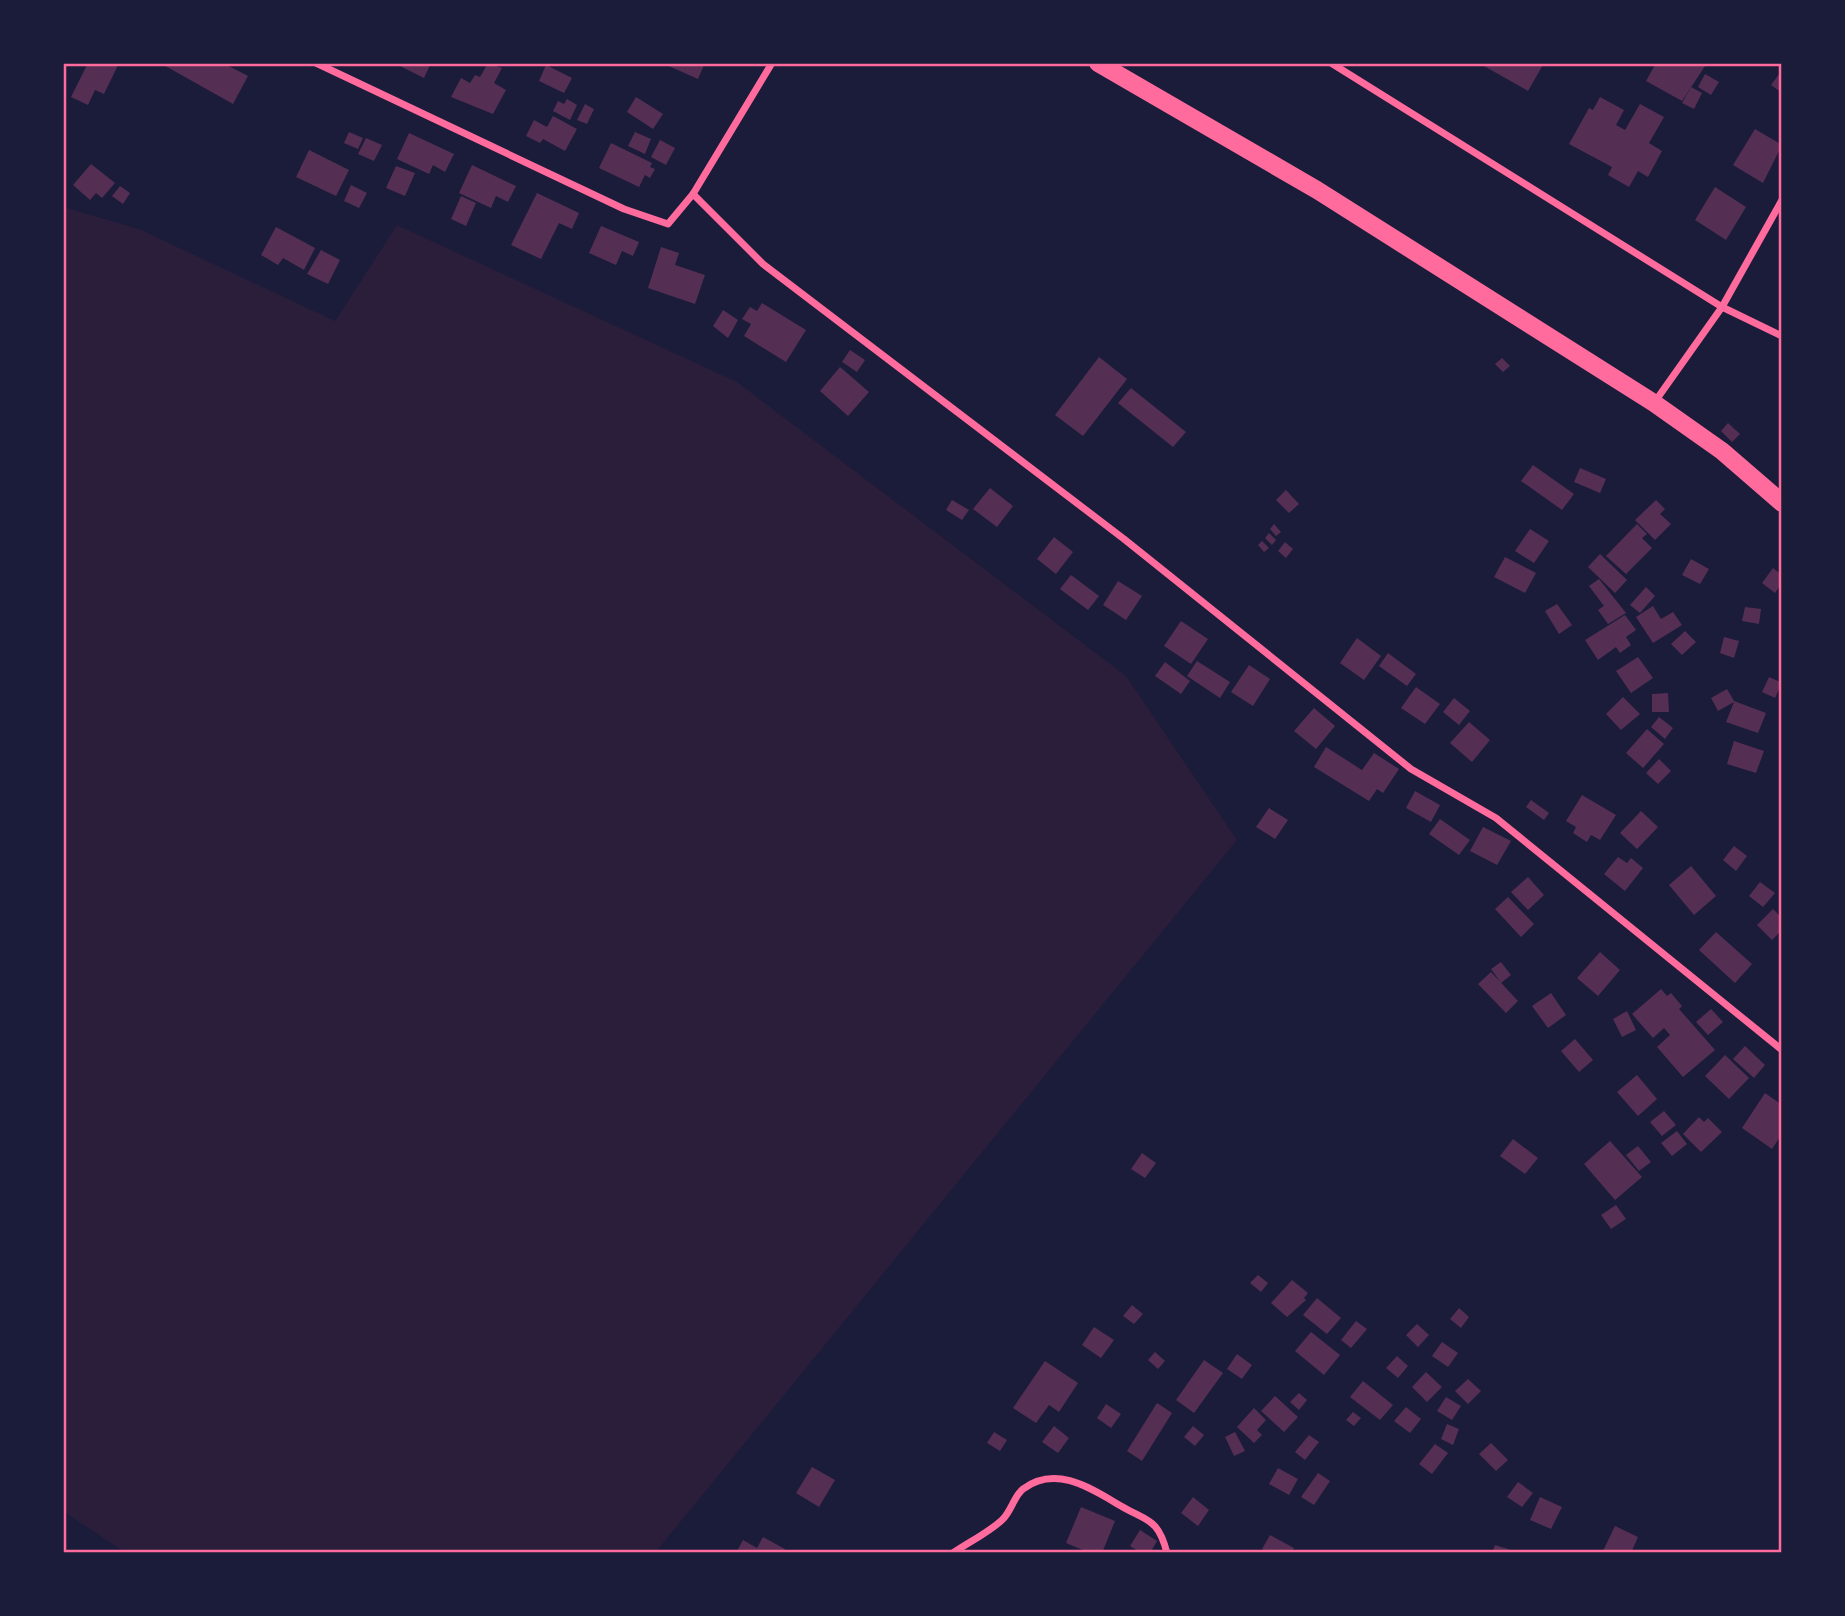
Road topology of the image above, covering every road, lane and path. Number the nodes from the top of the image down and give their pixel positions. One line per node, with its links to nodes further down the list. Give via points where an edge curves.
1 (316, 63): 5 (street, via 624,209 668,224)
2 (772, 63): 5 (street)
3 (1098, 63): 9 (main road, via 1317,190)
4 (1331, 63): 7 (street)
5 (693, 194): 11 (street, via 763,264 1124,539 1411,769 1496,818)
6 (1782, 200): 7 (street)
7 (1722, 307): 8 (street); 9 (street)
8 (1782, 336)
9 (1654, 403): 10 (main road, via 1722,451)
10 (1782, 503)
11 (1782, 1050)
12 (953, 1553): 13 (street, via 1004,1519 1022,1489 1054,1476 1085,1484 1150,1519)
13 (1167, 1553)

